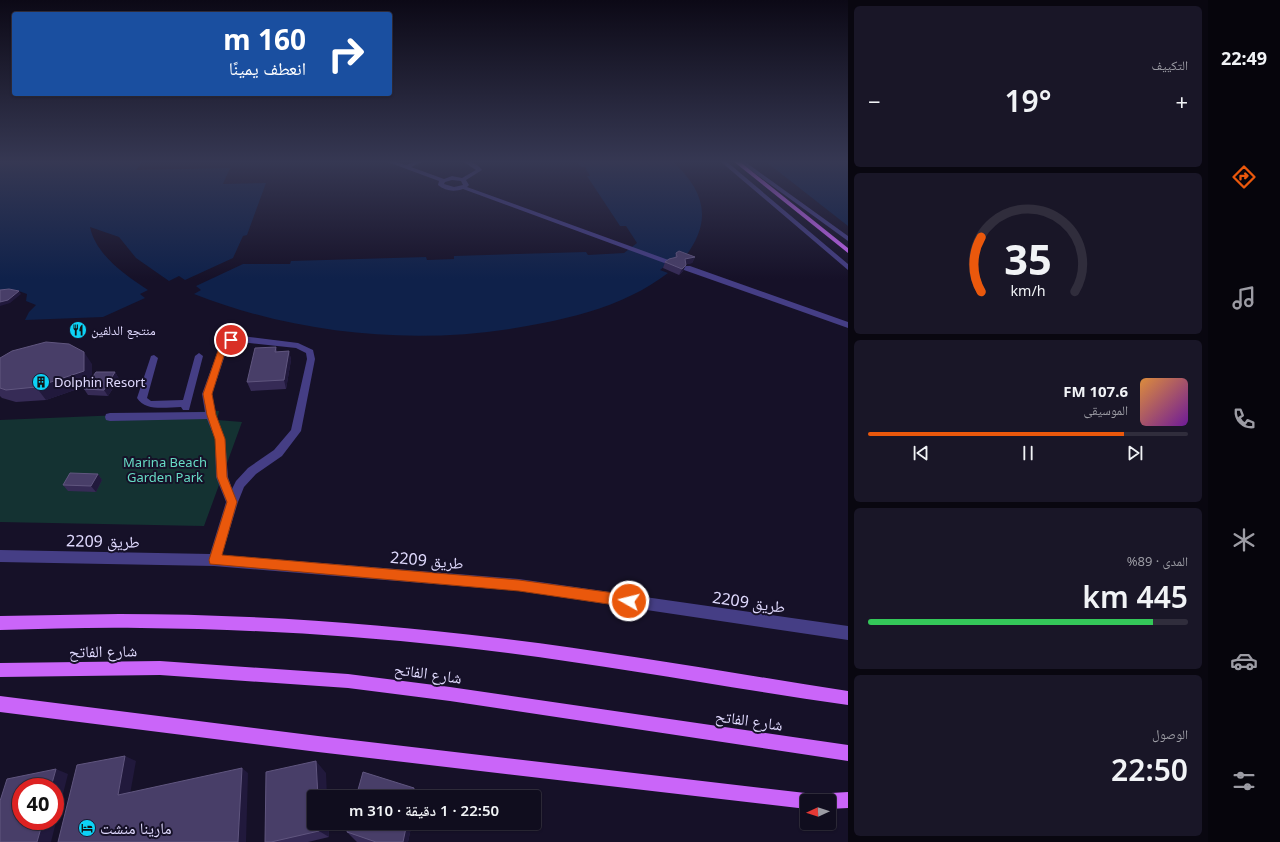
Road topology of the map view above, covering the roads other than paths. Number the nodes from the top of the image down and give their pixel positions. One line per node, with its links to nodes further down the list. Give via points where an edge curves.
1 (499, 200): 7 (street)
2 (769, 200): 9 (street)
3 (785, 200): 6 (main road)
4 (795, 200): 5 (street)
5 (848, 239)
6 (848, 251)
7 (670, 262)
8 (687, 268): 10 (street)
9 (848, 268)
10 (848, 325)
11 (199, 356): 13 (street)
12 (154, 358): 13 (street, via 142,398 151,404)
13 (187, 403): 15 (street)
14 (211, 415): 15 (street); 17 (street, via 220,439 222,477); 17 (street, via 207,394 224,345 227,343 236,339 248,340 298,346 310,352 311,359 296,431 278,453 252,471 240,484)
15 (184, 416): 16 (street)
16 (110, 417)
17 (232, 502): 19 (street)
18 (0, 556): 19 (street, طريق 2209)
19 (214, 560): 21 (street, طريق 2209, via 519,585)
20 (0, 623): 23 (main road, via 157,621 376,632 528,648)
21 (848, 633)
22 (0, 670): 25 (main road, شارع الفاتح, via 160,668 348,681)
23 (848, 698)
24 (0, 704): 26 (main road)
25 (848, 753)
26 (800, 800)
27 (836, 800): 28 (main road)
28 (848, 800)

